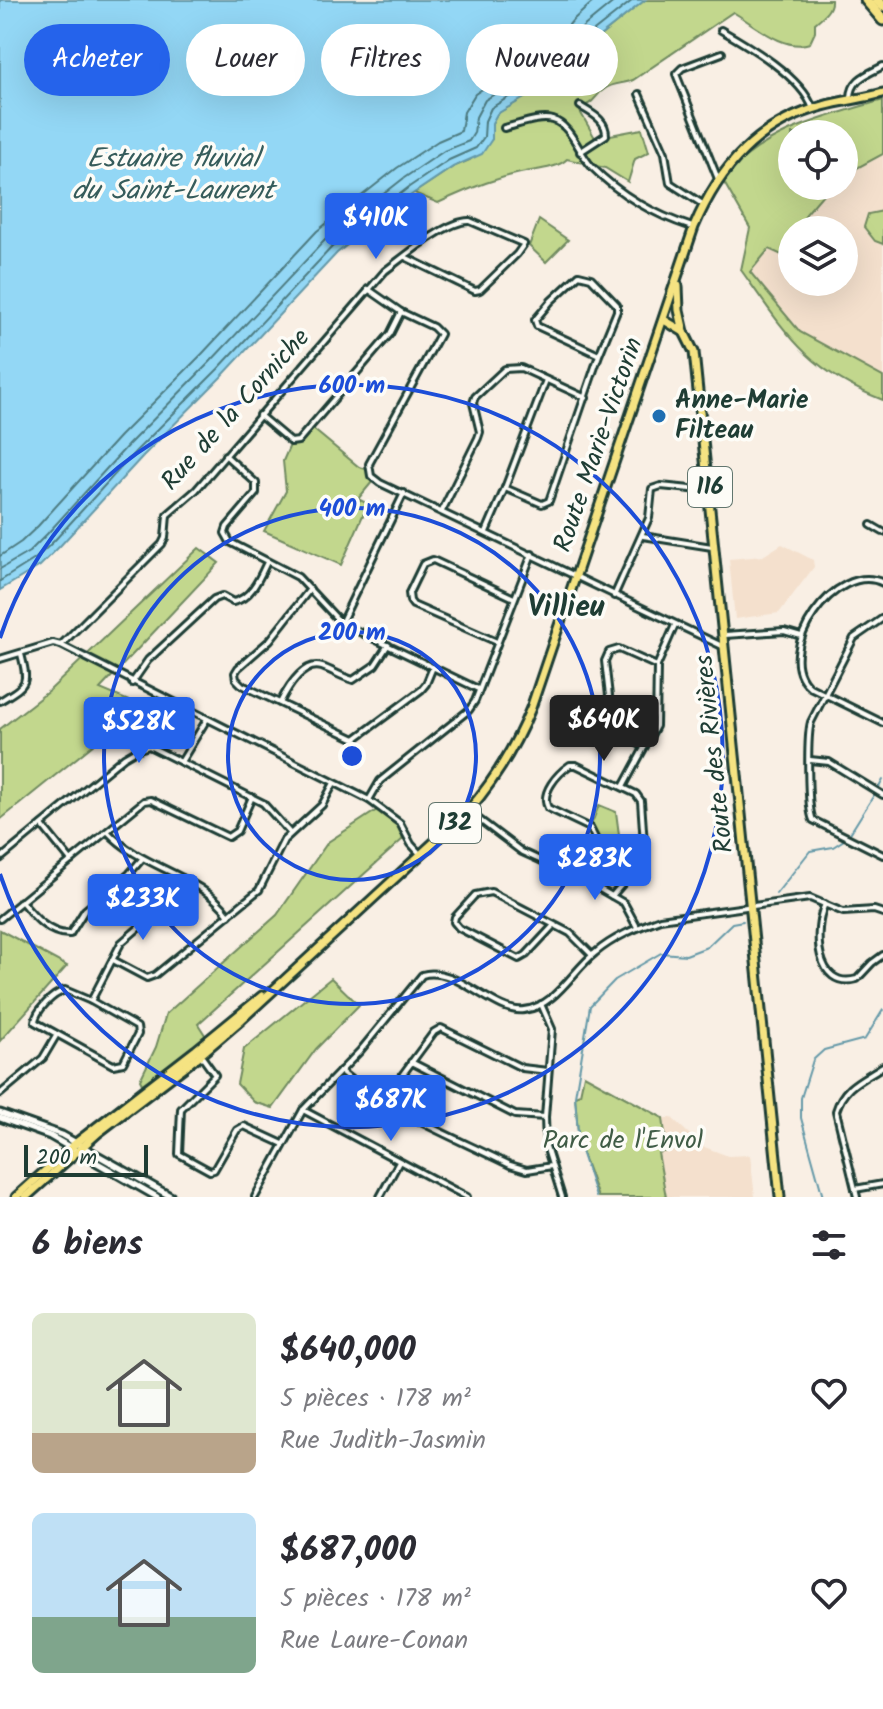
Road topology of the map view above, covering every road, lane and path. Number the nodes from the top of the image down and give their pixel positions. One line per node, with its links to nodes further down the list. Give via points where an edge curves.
1 (871, 2): 2 (highway); 3 (highway)
2 (883, 6)
3 (883, 20)
4 (721, 30): 11 (street, via 793,80)
5 (722, 53): 14 (street, via 676,74)
6 (883, 66): 9 (street, via 855,82)
7 (883, 93): 9 (main road, Route Marie-Victorin / 132)
8 (639, 94): 15 (street, via 665,153 670,183)
9 (851, 100): 11 (main road, Route Marie-Victorin / 132)
10 (580, 106): 13 (street, via 597,117 606,135)
11 (813, 109): 14 (main road, Route Marie-Victorin / 132, via 769,129)
12 (504, 128): 13 (street, via 552,120)
13 (580, 152): 16 (street, via 635,201)
14 (718, 179): 15 (main road, Route Marie-Victorin / 132)
15 (704, 205): 16 (main road, Route Marie-Victorin / 132)
16 (694, 227): 18 (main road, Route Marie-Victorin / 132)
17 (405, 257): 17 (street, Rue de la Corniche, via 461,221 524,244 475,291); 19 (street, Rue de la Corniche)
18 (678, 279): 21 (main road, Route Marie-Victorin / 132); 22 (main road, Route des Rivières)
19 (368, 289): 20 (street); 26 (street, Rue de la Corniche)
20 (401, 312): 26 (street, via 390,334 298,441 291,442); 30 (street, via 440,334 369,464 371,476)
21 (664, 320): 22 (main road); 39 (main road, Route Marie-Victorin / 132)
22 (684, 332): 29 (main road, Route des Rivières / 116, via 694,352)
23 (599, 355): 23 (street, via 537,326 535,320 579,275 591,278 617,305); 25 (street)
24 (546, 380): 25 (street); 28 (street); 31 (street, via 513,367 495,376 475,397 480,432)
25 (586, 398): 28 (street, via 549,501 542,504)
26 (259, 415): 27 (street, Rue de la Corniche)
27 (225, 455): 38 (street, via 257,488 227,527 227,538); 50 (street, Rue de la Corniche, via 167,515 162,544)
28 (505, 488): 33 (street)
29 (710, 491): 35 (street, via 654,487); 36 (main road, Route des Rivières / 116)
30 (404, 493): 31 (street); 45 (street)
31 (442, 511): 33 (street)
32 (871, 525): 34 (street)
33 (486, 532): 37 (street)
34 (883, 532)
35 (643, 536): 36 (street); 42 (street)
36 (714, 547): 47 (main road, Route des Rivières / 116)
37 (532, 554): 39 (street); 43 (street)
38 (267, 562): 41 (street); 57 (street, via 243,600 214,599 148,660)
39 (574, 577): 42 (street); 72 (main road, Route Marie-Victorin / 132, via 521,733)
40 (883, 583): 48 (street, via 867,578 834,590)
41 (310, 589): 45 (street); 61 (street, via 270,640 235,673 242,685)
42 (614, 596): 46 (street)
43 (514, 598): 49 (street); 49 (street, via 433,560 423,564 409,593 413,605)
44 (883, 618): 59 (street, via 854,638)
45 (341, 623): 51 (street)
46 (675, 625): 52 (street); 55 (street)
47 (724, 635): 48 (street, via 784,631); 52 (main road, Route des Rivières / 116)
48 (801, 636): 59 (street, via 801,678)
49 (497, 642): 58 (street)
50 (61, 645): 53 (street); 57 (street)
51 (388, 645): 56 (street); 61 (street, via 375,665 353,680 311,667)
52 (724, 646): 86 (main road, Route des Rivières / 116)
53 (20, 653): 54 (street); 60 (street, via 27,678)
54 (0, 659)
55 (657, 666): 64 (street, via 656,726); 64 (street, via 619,649 609,652 605,661 609,696 603,725)
56 (433, 667): 58 (street); 61 (street, via 421,690 355,739)
57 (132, 683): 62 (street)
58 (478, 689): 71 (street, via 462,718 380,781)
59 (825, 695): 63 (street); 65 (street, via 809,729)
60 (0, 701)
61 (280, 703)
62 (207, 719): 66 (street); 67 (street)
63 (883, 723)
64 (643, 746): 68 (street)
65 (810, 760): 69 (street, via 829,762); 77 (street, via 813,820)
66 (181, 762): 70 (street); 73 (street, via 149,746 136,750)
67 (334, 783): 71 (street); 75 (street, via 322,805)
68 (623, 787): 80 (street, via 570,765 545,796 548,808 594,831 593,847); 83 (street, via 641,801 646,851 643,863)
69 (883, 795)
70 (252, 797): 74 (street, via 237,831 228,837 151,800); 75 (street)
71 (369, 800): 76 (street, via 400,823)
72 (468, 811): 76 (main road, Route Marie-Victorin / 132); 80 (street, via 522,852 549,865 562,870)
73 (41, 825): 78 (street); 81 (street)
74 (108, 831): 79 (street); 81 (street)
75 (290, 833): 88 (street, via 259,890)
76 (421, 855): 98 (main road, Route Marie-Victorin / 132)
77 (883, 855)
78 (0, 859)
79 (142, 859): 82 (street); 84 (street, via 85,910 70,934 36,920)
80 (578, 860): 83 (street, via 598,888)
81 (71, 861): 84 (street)
82 (182, 878): 88 (street, via 218,900); 94 (street, via 170,901 127,937)
83 (612, 896): 91 (street, via 624,903)
84 (21, 901): 89 (street)
85 (825, 904): 86 (street, via 810,898); 87 (street, via 843,912); 93 (street, via 818,929 830,975 843,981 857,979)
86 (751, 908): 91 (street, via 673,915); 122 (main road, Route des Rivières / 116)
87 (883, 913)
88 (229, 915): 94 (street, via 152,977)
89 (0, 919)
90 (554, 925): 90 (street, via 485,891 475,895 454,922 519,959); 92 (street, via 575,936)
91 (637, 927): 92 (street)
92 (592, 955): 96 (street)
93 (883, 955)
94 (113, 960): 95 (street)
95 (91, 1001): 97 (street, via 60,991 38,1012 38,1025); 97 (street, via 137,1027 123,1063 113,1065)
96 (541, 1004): 101 (street, via 519,1011 442,974 422,975); 102 (street, via 552,1029)
97 (57, 1035): 103 (street, via 43,1058)
98 (198, 1053): 108 (street, via 215,1075 181,1109 179,1154 214,1170 244,1126); 109 (main road, Route Marie-Victorin / 132)
99 (411, 1062): 102 (street, via 434,1032 445,1028 522,1068); 104 (street); 107 (street, via 515,1115)
100 (883, 1066): 113 (street, via 854,1082 836,1111)
101 (340, 1071): 104 (street); 105 (street)
102 (548, 1071): 107 (street)
103 (0, 1094)
104 (383, 1101): 111 (street, via 515,1167)
105 (303, 1110): 108 (street); 110 (street)
106 (0, 1116): 109 (street, via 47,1128)
107 (545, 1117): 111 (street)
108 (283, 1144): 118 (street)
109 (76, 1147): 114 (street); 115 (main road, Route Marie-Victorin / 132); 116 (main road, Route Marie-Victorin / 132); 117 (street)
110 (399, 1162): 119 (street); 120 (street)
111 (552, 1166): 121 (street)
112 (883, 1184): 113 (street)
113 (855, 1189): 123 (street)
114 (152, 1196)
115 (16, 1197)
116 (26, 1197)
117 (172, 1197)
118 (255, 1197)
119 (380, 1197)
120 (467, 1197)
121 (562, 1197)
122 (780, 1197)
123 (857, 1197)

